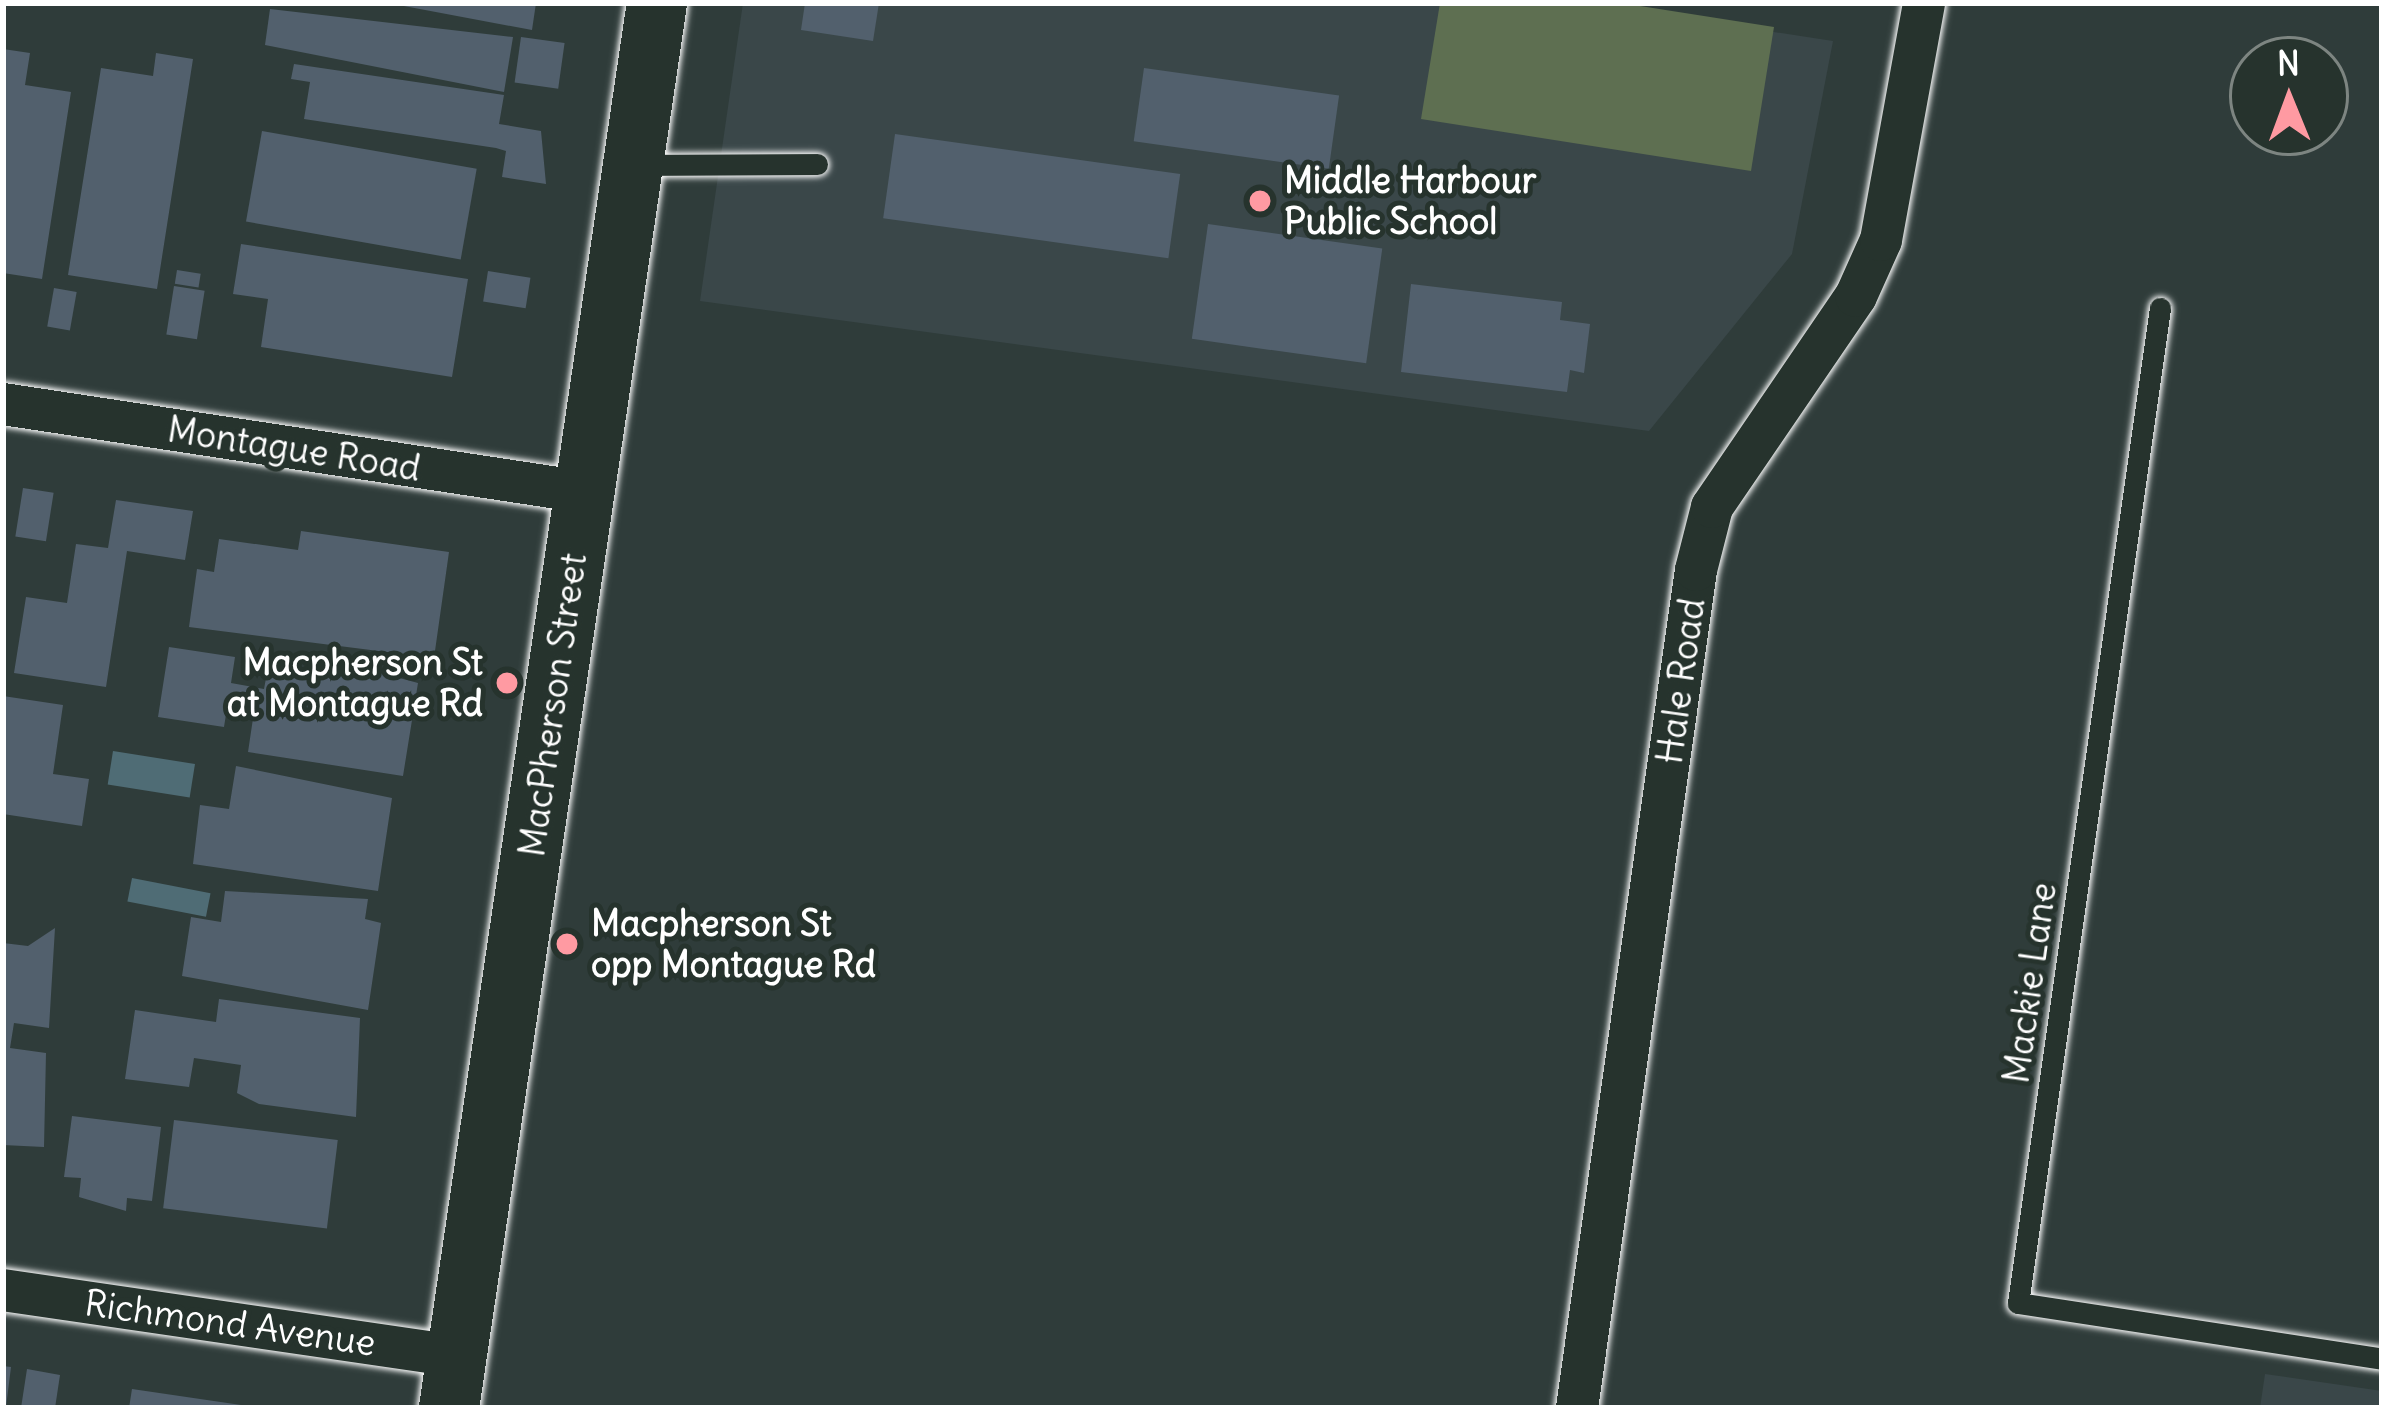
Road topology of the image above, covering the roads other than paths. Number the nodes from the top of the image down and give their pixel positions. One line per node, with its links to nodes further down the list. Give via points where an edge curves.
1 (657, 3): 4 (main road, MacPherson Street)
2 (1924, 3): 11 (street, Hale Road, via 1881,240 1856,296 1712,508 1696,570)
3 (817, 164): 4 (lane)
4 (633, 165): 7 (main road, MacPherson Street)
5 (2160, 308): 9 (lane, Mackie Lane, via 2018,1303)
6 (3, 404): 7 (street, Montague Road)
7 (584, 492): 10 (main road, MacPherson Street)
8 (3, 1290): 10 (street, Richmond Avenue)
9 (2382, 1359)
10 (453, 1382)
11 (1577, 1408)

